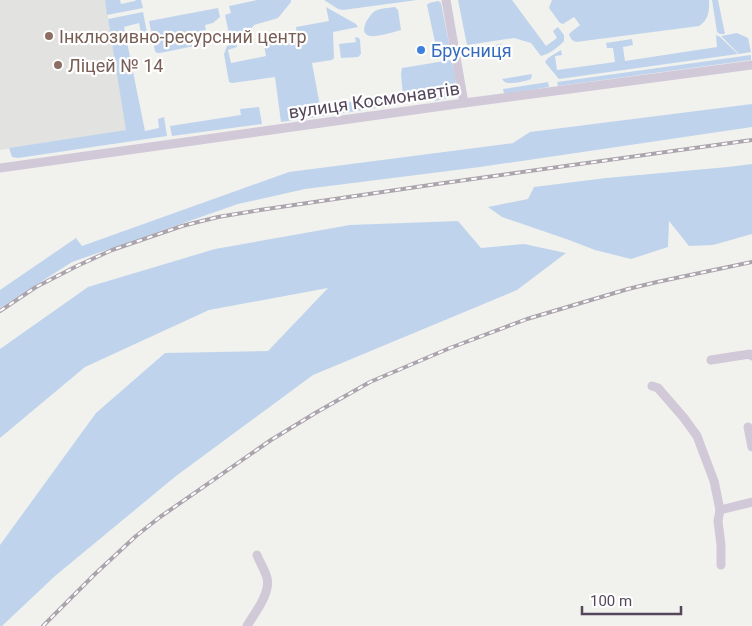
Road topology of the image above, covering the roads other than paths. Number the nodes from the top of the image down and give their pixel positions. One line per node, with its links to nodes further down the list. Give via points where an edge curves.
1 (446, 0): 3 (street)
2 (752, 65): 3 (street, вулиця Космонавтів)
3 (464, 103): 4 (street, вулиця Космонавтів)
4 (0, 168)
5 (752, 356): 6 (street)
6 (711, 360)
7 (652, 386): 11 (street, via 658,388 696,436 714,481)
8 (748, 427): 9 (street)
9 (752, 447)
10 (752, 502): 11 (street)
11 (720, 510): 13 (street)
12 (257, 555): 14 (street, via 267,578 268,590)
13 (721, 565)
14 (246, 626)

